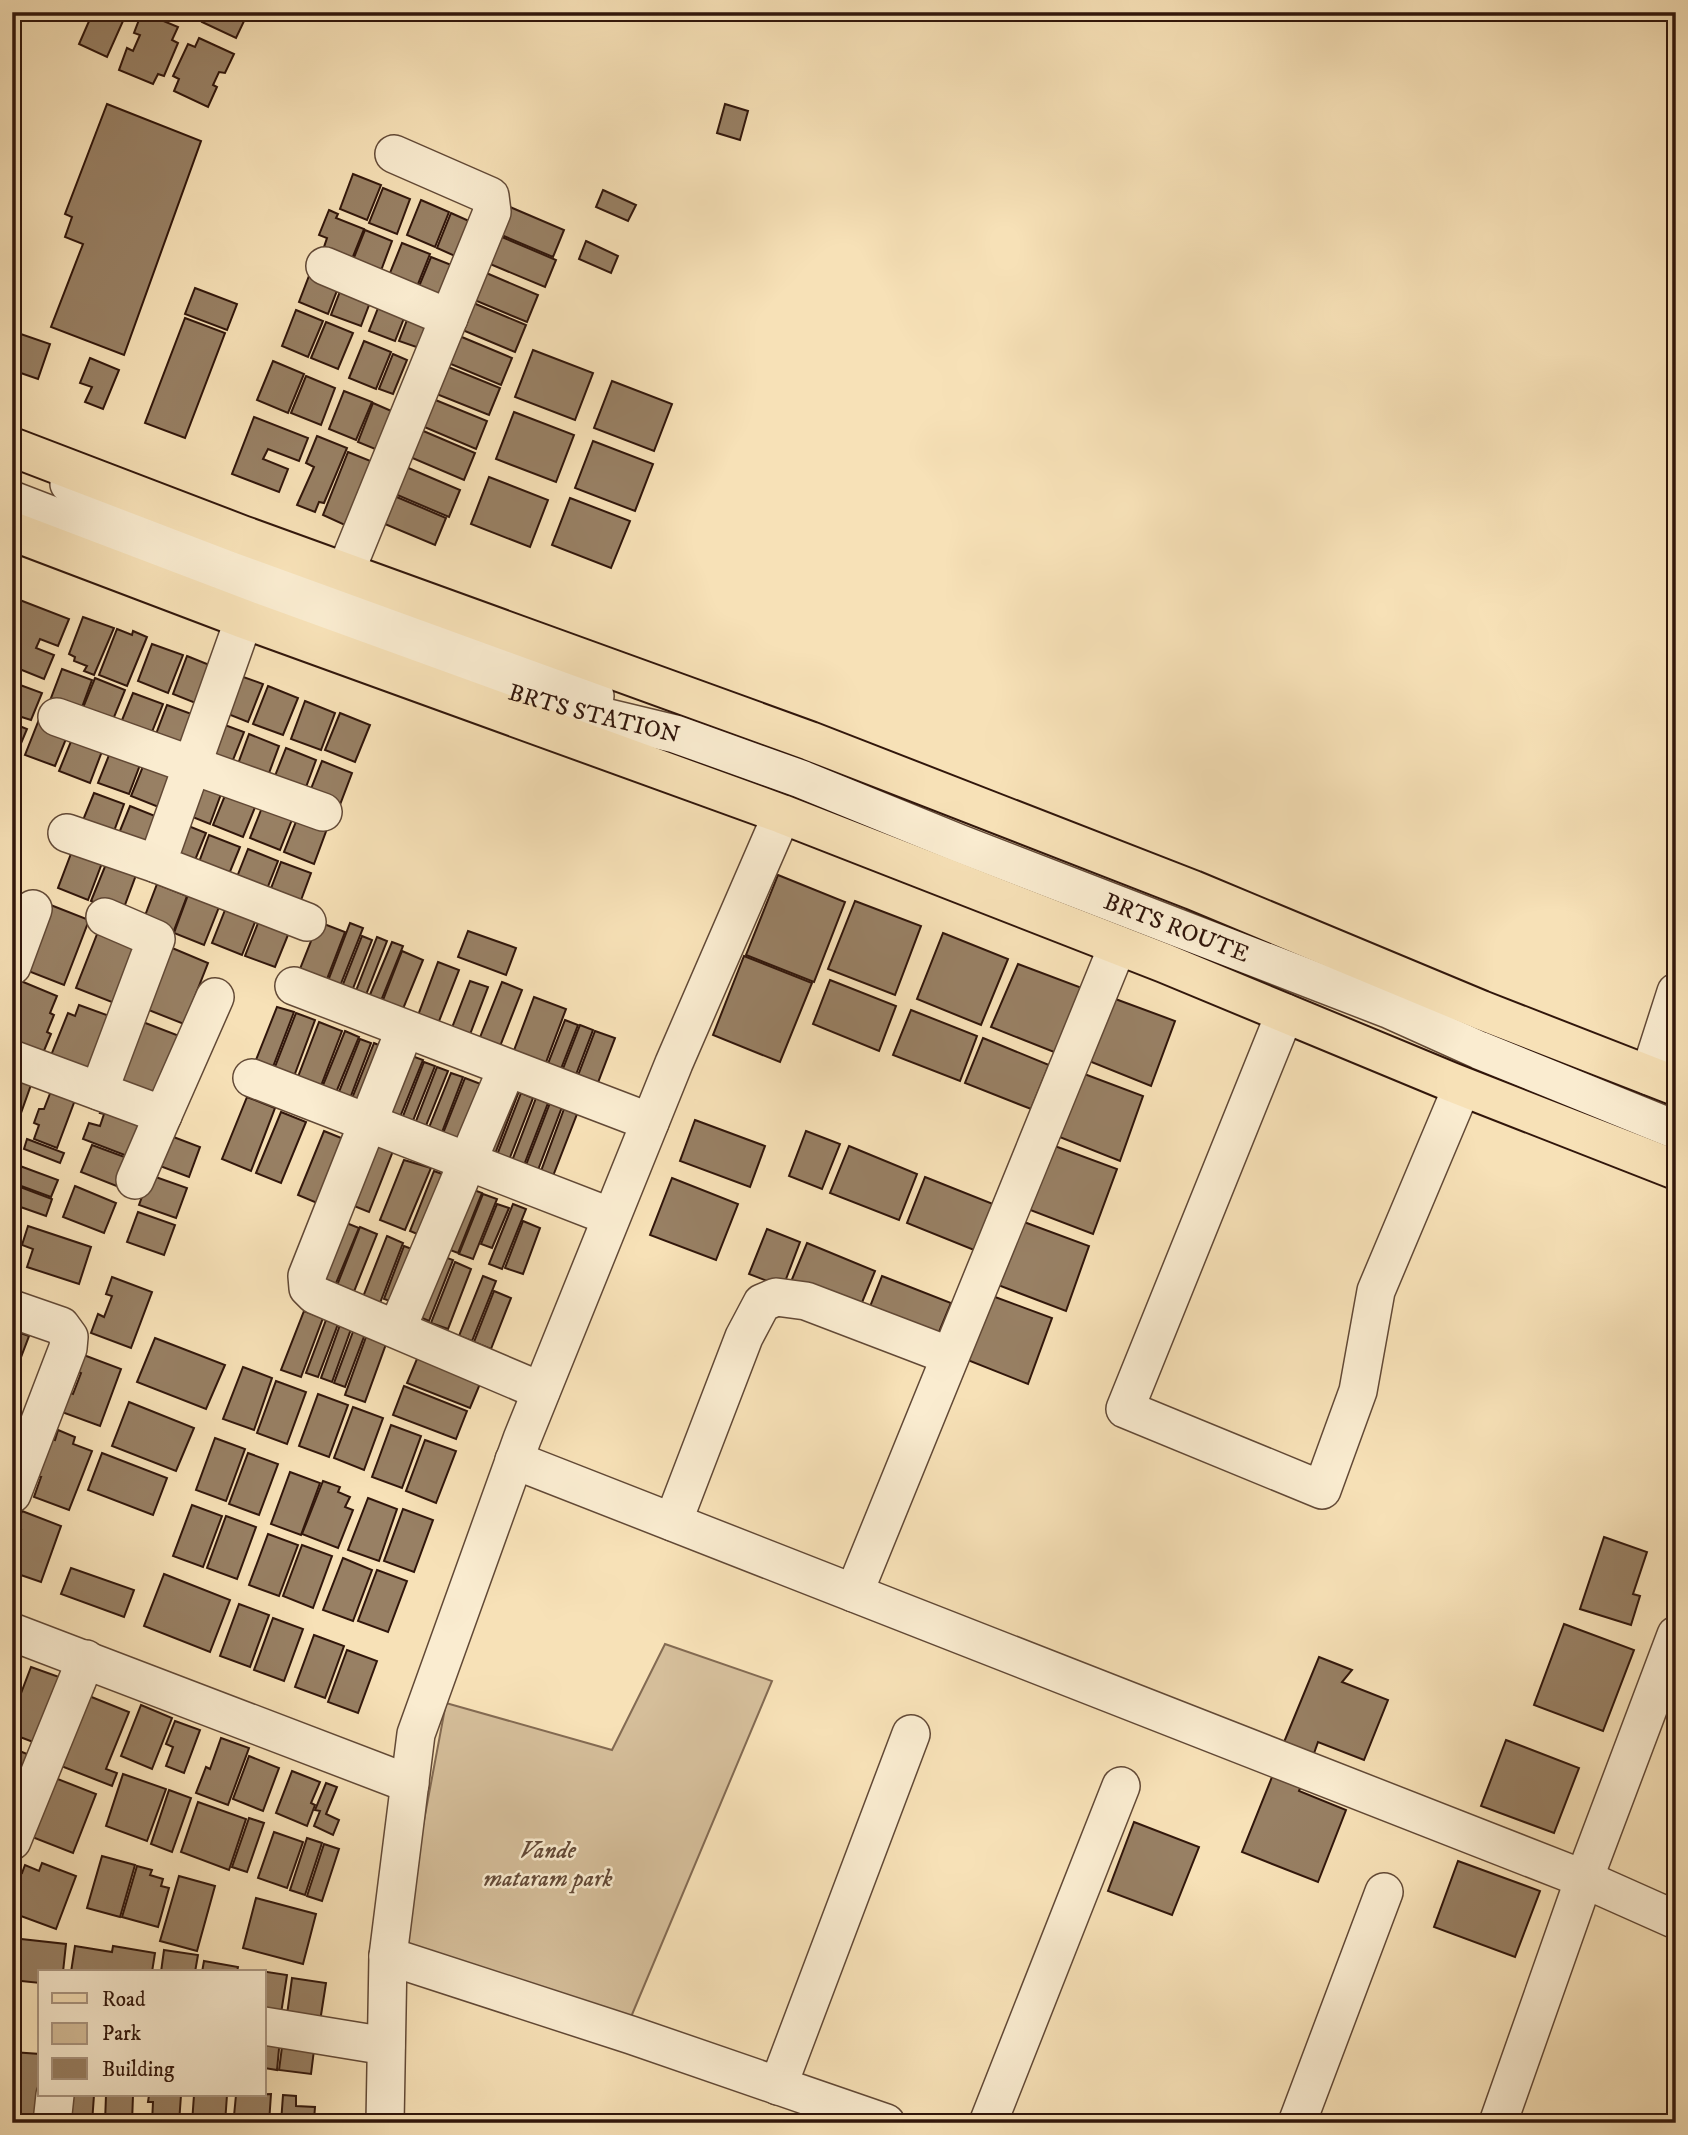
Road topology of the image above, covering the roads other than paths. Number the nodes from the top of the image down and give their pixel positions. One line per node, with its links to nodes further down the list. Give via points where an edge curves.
1 (394, 154): 3 (street, via 490,196 492,212)
2 (325, 266): 3 (street)
3 (449, 318): 10 (street)
4 (12, 447): 10 (main road)
5 (12, 456): 8 (street)
6 (12, 481): 8 (street, via 114,518)
7 (12, 500): 13 (street, BRTS STATION, via 225,589 461,677)
8 (157, 528): 13 (street, BRTS STATION, via 469,642)
9 (12, 531): 11 (main road)
10 (345, 573): 32 (main road, via 823,746)
11 (244, 619): 14 (street); 16 (main road)
12 (57, 717): 14 (street)
13 (675, 734): 38 (street, BRTS ROUTE, via 1388,1009)
14 (191, 766): 15 (street); 18 (street)
15 (323, 812)
16 (782, 814): 22 (main road); 36 (street)
17 (67, 833): 18 (street)
18 (157, 864): 21 (street)
19 (33, 909): 23 (street)
20 (105, 917): 34 (street, via 156,939)
21 (307, 922)
22 (1118, 945): 27 (main road); 45 (street)
23 (12, 966)
24 (294, 986): 28 (street)
25 (1676, 992): 32 (street)
26 (215, 997): 35 (street)
27 (1285, 1013): 33 (main road); 33 (street, via 1125,1409 1322,1490 1358,1391 1376,1291)
28 (405, 1028): 30 (street); 37 (street)
29 (12, 1059): 34 (street)
30 (507, 1068): 36 (street); 39 (street)
31 (252, 1078): 37 (street)
32 (1662, 1081)
33 (1462, 1087): 40 (main road)
34 (99, 1091): 35 (street)
35 (163, 1115): 41 (street)
36 (650, 1122): 42 (street)
37 (369, 1123): 39 (street); 44 (street, via 307,1276 308,1288)
38 (1676, 1130)
39 (468, 1161): 42 (street); 44 (street)
40 (1676, 1170)
41 (135, 1181)
42 (611, 1217): 46 (street)
43 (12, 1309): 48 (street, via 61,1326 69,1337)
44 (397, 1329): 46 (street)
45 (950, 1356): 49 (street, via 806,1301 776,1297 762,1303 744,1337); 50 (street)
46 (541, 1391): 47 (street)
47 (514, 1460): 49 (street); 55 (street, via 416,1734)
48 (12, 1494)
49 (673, 1522): 50 (street)
50 (854, 1593): 58 (street)
51 (12, 1632): 53 (street)
52 (1676, 1635): 58 (street)
53 (86, 1659): 55 (street); 57 (street)
54 (911, 1734): 64 (street)
55 (410, 1784): 61 (street)
56 (1121, 1786): 69 (street)
57 (12, 1841)
58 (1584, 1879): 60 (street); 71 (street)
59 (1384, 1892): 70 (street)
60 (1676, 1920)
61 (388, 1956): 63 (street); 64 (street)
62 (266, 2026): 63 (street)
63 (386, 2046): 67 (street)
64 (778, 2086): 68 (street)
65 (55, 2096): 66 (street)
66 (52, 2123)
67 (385, 2123)
68 (886, 2123)
69 (988, 2123)
70 (1297, 2123)
71 (1498, 2123)

